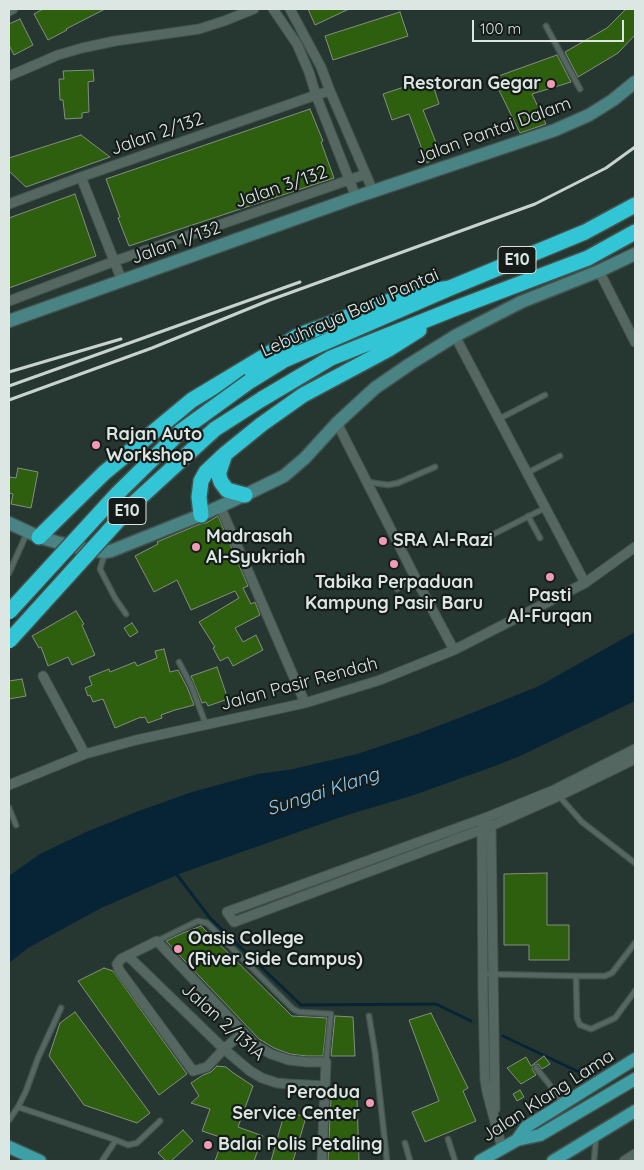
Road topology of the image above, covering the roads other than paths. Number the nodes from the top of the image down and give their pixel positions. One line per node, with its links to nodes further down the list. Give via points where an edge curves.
1 (13, 9): 5 (street)
2 (254, 9): 7 (street, via 199,29 82,48)
3 (273, 9): 11 (street, via 297,44)
4 (290, 9): 10 (street, via 318,60)
5 (9, 12)
6 (546, 26): 9 (lane)
7 (9, 76)
8 (635, 82): 15 (street, Jalan Pantai Dalam, via 602,107 555,130)
9 (580, 89)
10 (330, 91): 11 (street, Jalan 2/132); 12 (street)
11 (316, 95): 13 (street, Jalan 2/132); 14 (street)
12 (366, 174): 14 (street, Jalan 3/132); 15 (street)
13 (81, 178): 17 (street, Jalan 2/132); 21 (street)
14 (349, 180): 16 (street); 21 (street, Jalan 3/132)
15 (373, 191): 16 (street, Jalan Pantai Dalam)
16 (356, 197): 23 (street, Jalan 1/132)
17 (9, 204)
18 (635, 205): 24 (highway, Lebuhraya Baru Pantai / E10, via 585,232)
19 (635, 232): 26 (highway, Lebuhraya Baru Pantai / E10, via 588,258)
20 (635, 254): 22 (street)
21 (114, 261): 23 (street); 25 (street, Jalan 3/132)
22 (599, 270): 28 (street, via 521,302); 29 (street)
23 (122, 281): 27 (street, Jalan 1/132)
24 (450, 288): 44 (highway, via 406,295 300,335 192,400); 53 (highway, Lebuhraya Baru Pantai / E10, bridge, via 284,360 181,431 117,494)
25 (9, 300)
26 (456, 308): 33 (highway, via 389,349 303,395); 55 (highway, Lebuhraya Baru Pantai / E10, bridge, via 331,358 215,429 133,504)
27 (9, 321)
28 (455, 336): 31 (street); 32 (street, via 375,388)
29 (635, 342)
30 (545, 395): 31 (lane)
31 (499, 419): 36 (street)
32 (337, 423): 37 (street); 38 (street, via 284,476)
33 (225, 454): 38 (highway, via 219,472 220,482 227,490); 41 (highway, via 201,481)
34 (560, 456): 36 (lane)
35 (435, 467): 37 (lane, via 398,483)
36 (527, 473): 40 (street)
37 (367, 482): 50 (street)
38 (246, 496): 39 (street)
39 (220, 506): 41 (street); 59 (street)
40 (545, 508): 42 (lane); 51 (street)
41 (201, 515): 48 (street)
42 (528, 516): 45 (lane); 46 (lane)
43 (9, 523): 44 (street)
44 (33, 534): 48 (street, via 74,547); 49 (lane)
45 (540, 538)
46 (484, 539)
47 (635, 547): 51 (street, Jalan Pasir Rendah)
48 (105, 552): 54 (lane, via 100,569)
49 (9, 573)
50 (416, 579): 52 (lane); 56 (street)
51 (585, 583): 56 (street, Jalan Pasir Rendah)
52 (397, 589)
53 (9, 612)
54 (126, 614)
55 (9, 641)
56 (454, 650): 59 (street, Jalan Pasir Rendah, via 380,680)
57 (179, 662): 60 (lane, via 192,685)
58 (43, 676): 62 (street)
59 (305, 703): 60 (street, Jalan Pasir Rendah)
60 (206, 724): 62 (street, Jalan Pasir Rendah)
61 (635, 749): 65 (street)
62 (85, 754): 64 (street, Jalan Pasir Rendah)
63 (635, 759): 65 (street)
64 (9, 786)
65 (556, 793): 67 (street); 69 (lane, via 582,822)
66 (9, 808): 68 (lane)
67 (486, 824): 67 (street, via 234,922 227,912); 73 (street)
68 (16, 825)
69 (635, 863)
70 (157, 942): 72 (street); 78 (street); 81 (lane, via 198,921 207,923 293,1009 331,1014)
71 (635, 943): 74 (lane, via 612,973)
72 (128, 956): 79 (street, Jalan 2/131A); 79 (street, via 117,964 119,970 193,1071 207,1066)
73 (488, 974): 74 (lane); 96 (street, via 486,1080)
74 (576, 976): 75 (lane, via 577,1018 580,1025 591,1029 614,1018)
75 (635, 991)
76 (61, 1008): 86 (lane)
77 (369, 1016): 101 (lane)
78 (243, 1032): 79 (street); 81 (street, via 255,1045 271,1054 289,1060)
79 (224, 1050): 84 (street, Jalan 2/131A, via 262,1078 277,1083)
80 (635, 1059): 85 (main road, Jalan Klang Lama)
81 (326, 1062): 84 (street)
82 (536, 1068): 85 (lane)
83 (635, 1079): 93 (main road, via 540,1135)
84 (326, 1086): 100 (street)
85 (563, 1104): 93 (main road, Jalan Klang Lama, via 526,1127)
86 (18, 1107): 88 (lane); 92 (lane)
87 (635, 1111): 90 (main road)
88 (9, 1120)
89 (160, 1121): 92 (lane, via 137,1143 128,1145)
90 (596, 1136): 105 (main road); 106 (lane)
91 (448, 1139): 103 (lane)
92 (116, 1140): 99 (lane)
93 (517, 1140): 96 (main road, Jalan Klang Lama)
94 (405, 1143): 102 (lane)
95 (9, 1147): 98 (main road)
96 (502, 1148): 104 (main road, Jalan Klang Lama)
97 (635, 1154): 107 (street)
98 (40, 1161)
99 (102, 1161)
100 (322, 1161)
101 (387, 1161)
102 (410, 1161)
103 (455, 1161)
104 (480, 1161)
105 (553, 1161)
106 (594, 1161)
107 (624, 1161)

